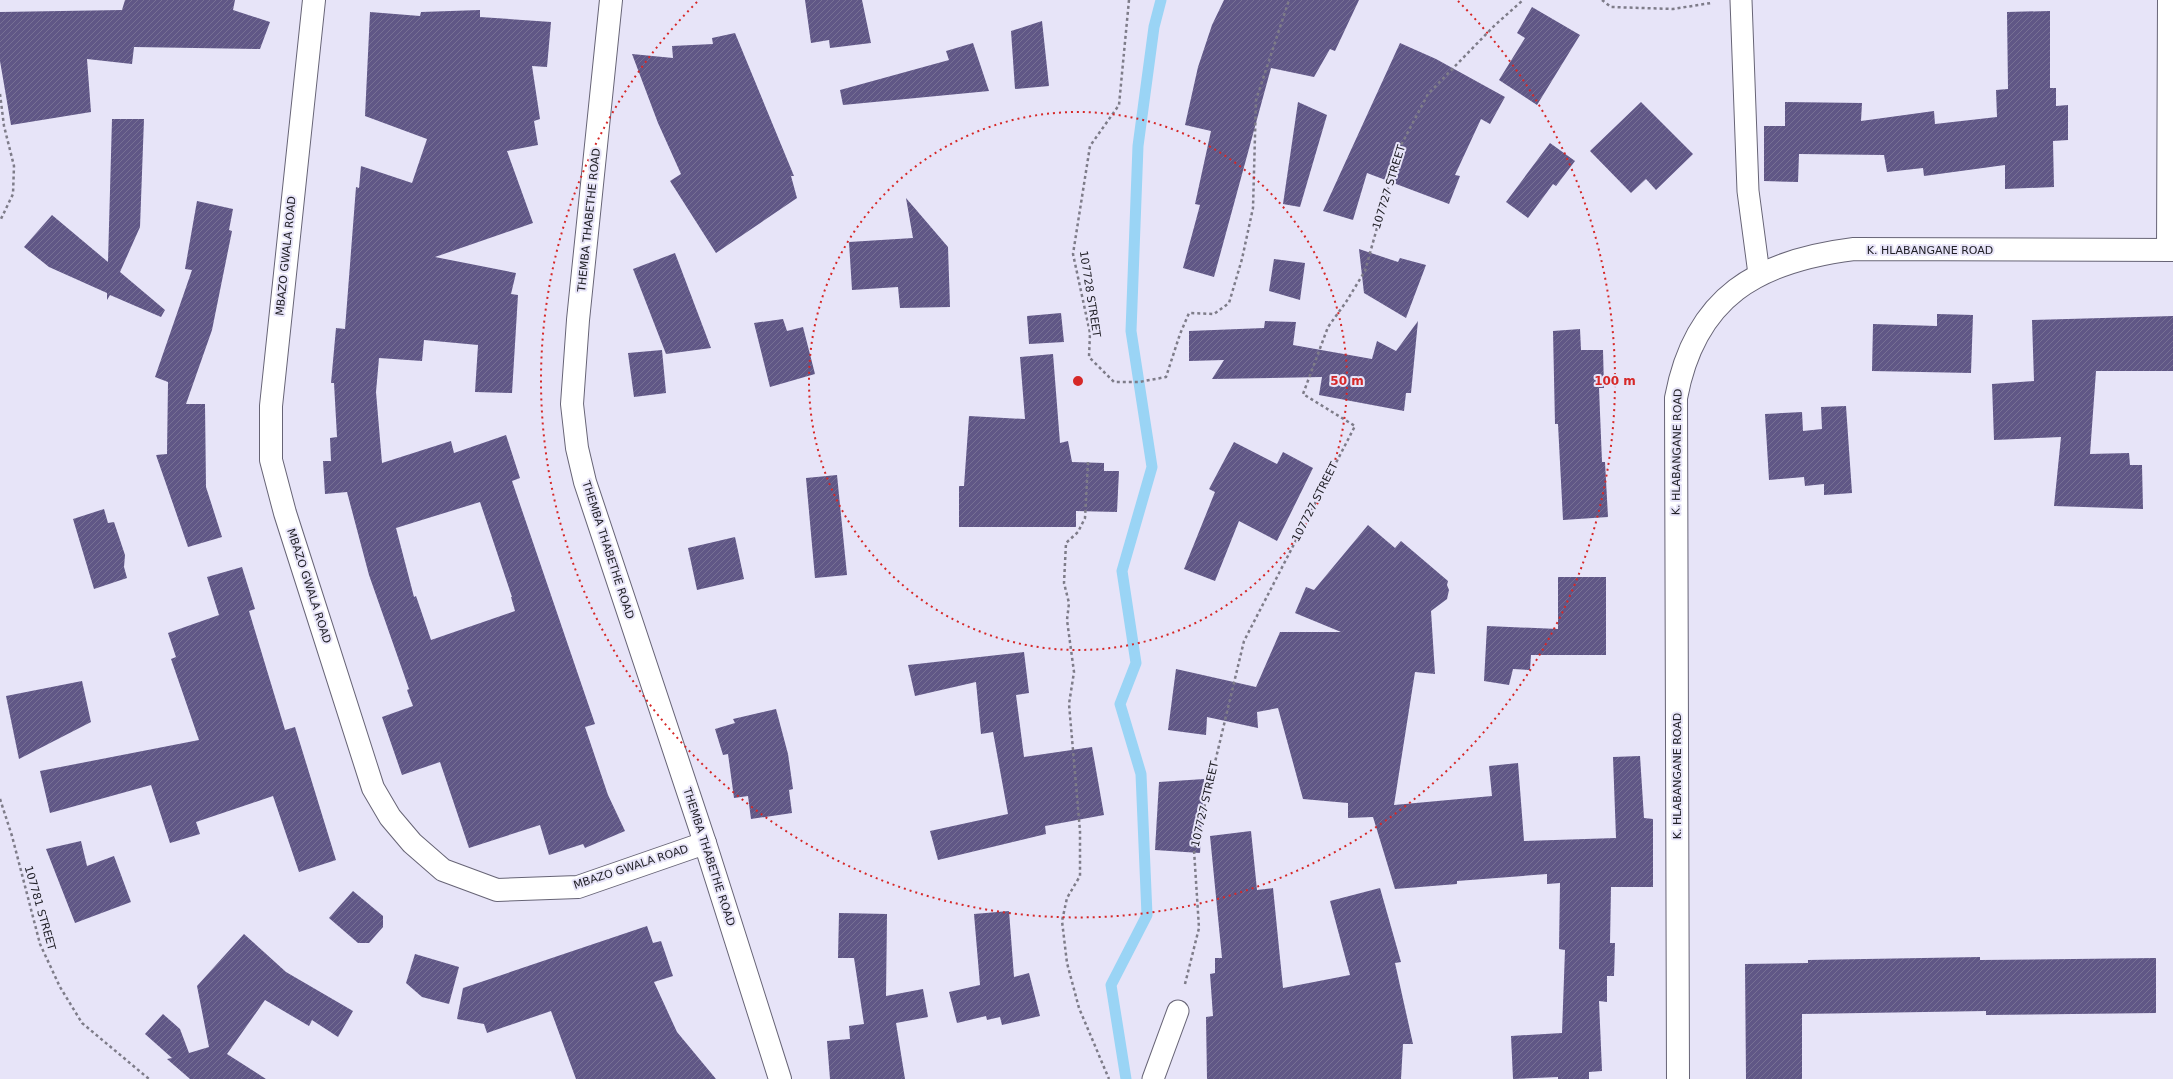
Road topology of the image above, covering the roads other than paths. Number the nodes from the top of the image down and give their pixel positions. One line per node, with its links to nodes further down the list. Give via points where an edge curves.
1 (314, 0): 7 (street, MBAZO GWALA ROAD, via 271,406 271,460 285,513 373,788 390,817 412,843 443,870 497,890 578,887)
2 (611, 0): 7 (street, THEMBA THABETHE ROAD, via 578,320 573,422 576,448 585,482)
3 (1741, 0): 6 (lane, via 1748,191)
4 (2169, 0): 5 (street)
5 (2171, 250): 6 (street, K. HLABANGANE ROAD, via 1854,249 1787,262)
6 (1759, 274): 11 (street, K. HLABANGANE ROAD, via 1730,293 1698,334 1687,355 1676,398)
7 (705, 843): 9 (street, THEMBA THABETHE ROAD)
8 (1178, 1011): 10 (lane)
9 (780, 1079)
10 (1153, 1079)
11 (1678, 1079)

